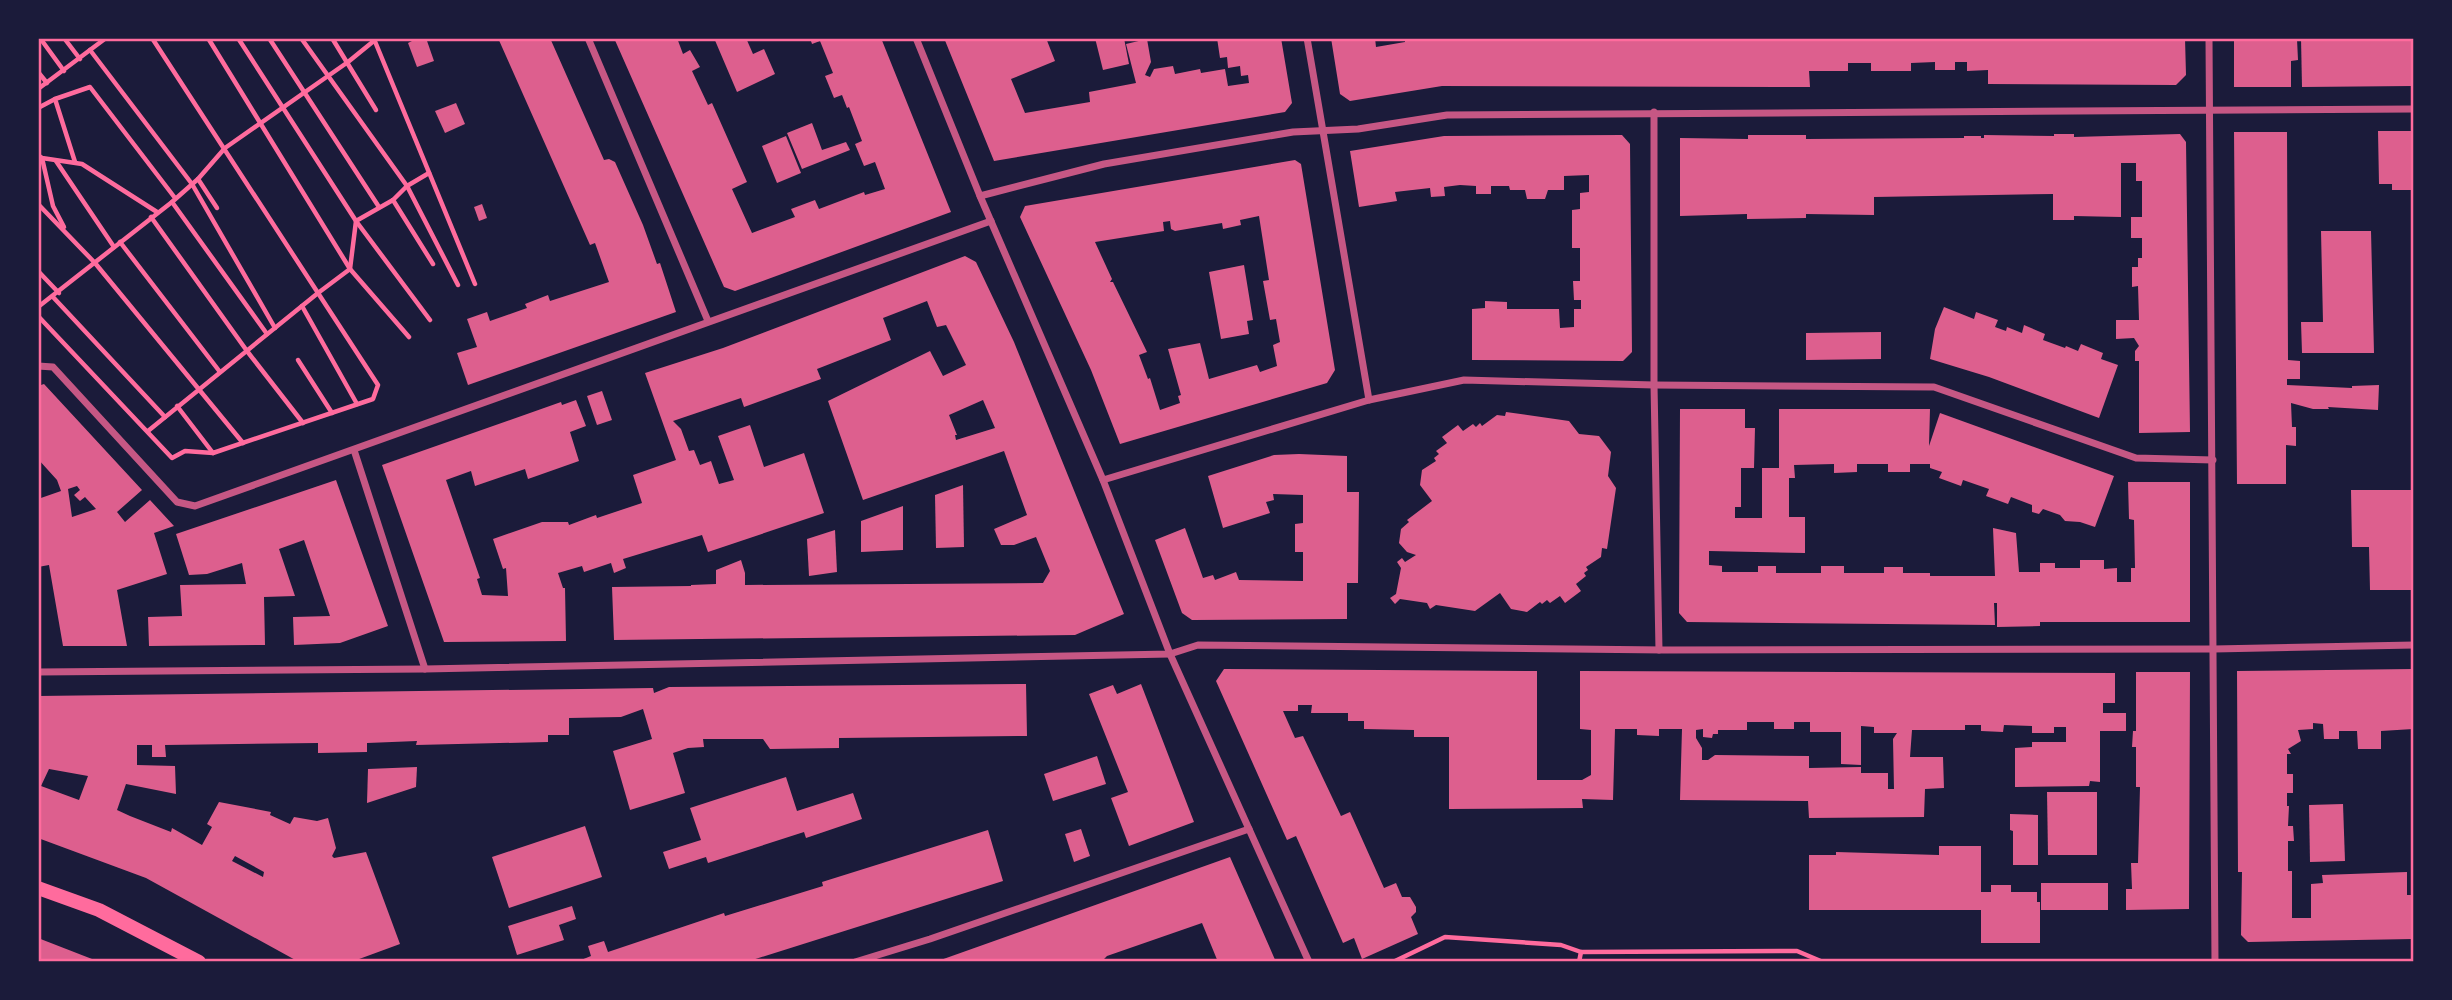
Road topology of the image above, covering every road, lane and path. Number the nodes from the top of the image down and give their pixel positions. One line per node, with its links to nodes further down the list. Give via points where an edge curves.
1 (40, 38): 20 (path)
2 (64, 38): 18 (path)
3 (90, 38): 16 (path)
4 (106, 38): 16 (path)
5 (152, 38): 35 (path)
6 (208, 38): 33 (path)
7 (238, 38): 27 (path)
8 (269, 38): 25 (path)
9 (301, 38): 22 (path)
10 (332, 38): 19 (path)
11 (588, 38): 69 (street)
12 (916, 38): 43 (street)
13 (1307, 38): 34 (street)
14 (2209, 38): 29 (street)
15 (374, 39): 19 (path); 39 (path)
16 (96, 46): 17 (path)
17 (90, 50): 18 (path); 41 (path)
18 (80, 59): 20 (path)
19 (348, 62): 22 (path); 31 (path)
20 (64, 71): 23 (path)
21 (38, 72): 23 (path)
22 (326, 77): 25 (path); 42 (path)
23 (47, 83): 24 (path)
24 (38, 89)
25 (305, 92): 27 (path); 47 (path)
26 (55, 99): 28 (path); 38 (path); 44 (path, via 90,87)
27 (283, 107): 33 (path); 51 (path)
28 (38, 108)
29 (2210, 109): 30 (street); 32 (street); 89 (street)
30 (2413, 109)
31 (376, 110)
32 (1654, 112): 34 (street, via 1447,115); 77 (street)
33 (261, 122): 35 (path); 58 (path)
34 (1323, 131): 43 (street, via 1104,164); 79 (street)
35 (225, 148): 40 (path); 63 (path)
36 (40, 156): 37 (path); 53 (path, via 53,206)
37 (55, 160): 38 (path); 55 (path)
38 (75, 162): 49 (path)
39 (429, 173): 42 (path); 60 (path)
40 (198, 179): 41 (path); 48 (path)
41 (192, 184): 44 (path); 70 (path)
42 (407, 186): 45 (path); 61 (path)
43 (980, 196): 52 (street)
44 (173, 200): 49 (path); 71 (path)
45 (393, 200): 47 (path); 57 (path)
46 (38, 204): 53 (path)
47 (379, 207): 51 (path)
48 (217, 208)
49 (157, 212): 50 (path)
50 (151, 217): 54 (path); 73 (path)
51 (356, 221): 58 (path); 68 (path)
52 (991, 221): 69 (street); 90 (street)
53 (66, 231): 56 (path)
54 (120, 242): 55 (path); 76 (path)
55 (114, 247): 56 (path)
56 (95, 263): 62 (path); 78 (path)
57 (433, 264)
58 (350, 269): 63 (path); 72 (path)
59 (38, 271): 62 (path)
60 (475, 284)
61 (458, 285)
62 (59, 293): 64 (path)
63 (318, 293): 65 (path); 80 (path, via 378,385 373,399)
64 (53, 297): 66 (path); 83 (path)
65 (302, 306): 70 (path); 80 (path)
66 (38, 307)
67 (38, 316): 85 (path)
68 (430, 320)
69 (708, 321): 87 (street)
70 (275, 328): 71 (path)
71 (267, 334): 73 (path)
72 (409, 337)
73 (247, 351): 76 (path); 84 (path)
74 (298, 360): 82 (path)
75 (38, 366): 87 (street, via 53,368 177,502 195,506)
76 (220, 372): 78 (path)
77 (1654, 385): 79 (street, via 1464,380); 89 (street, via 1934,387 2136,458); 93 (street)
78 (199, 389): 81 (path); 86 (path)
79 (1369, 400): 90 (street)
80 (357, 404): 82 (path)
81 (177, 406): 83 (path); 88 (path)
82 (332, 413): 84 (path)
83 (165, 417): 85 (path)
84 (303, 423): 86 (path)
85 (148, 431): 88 (path, via 172,458 185,451)
86 (243, 443): 88 (path)
87 (354, 450): 95 (street)
88 (213, 453)
89 (2213, 460): 92 (street)
90 (1103, 480): 94 (street)
91 (2413, 645): 92 (street)
92 (2214, 649): 93 (street); 106 (street)
93 (1659, 650): 94 (street, via 1198,645)
94 (1170, 654): 95 (street); 97 (street)
95 (425, 668): 96 (street)
96 (38, 672)
97 (1249, 829): 101 (street); 102 (street)
98 (38, 888): 100 (main road, via 99,910)
99 (1581, 952): 103 (path, via 1561,945 1445,937); 104 (path); 105 (path, via 1797,951)
100 (199, 961)
101 (855, 961)
102 (1309, 961)
103 (1393, 961)
104 (1579, 961)
105 (1823, 961)
106 (2216, 961)

